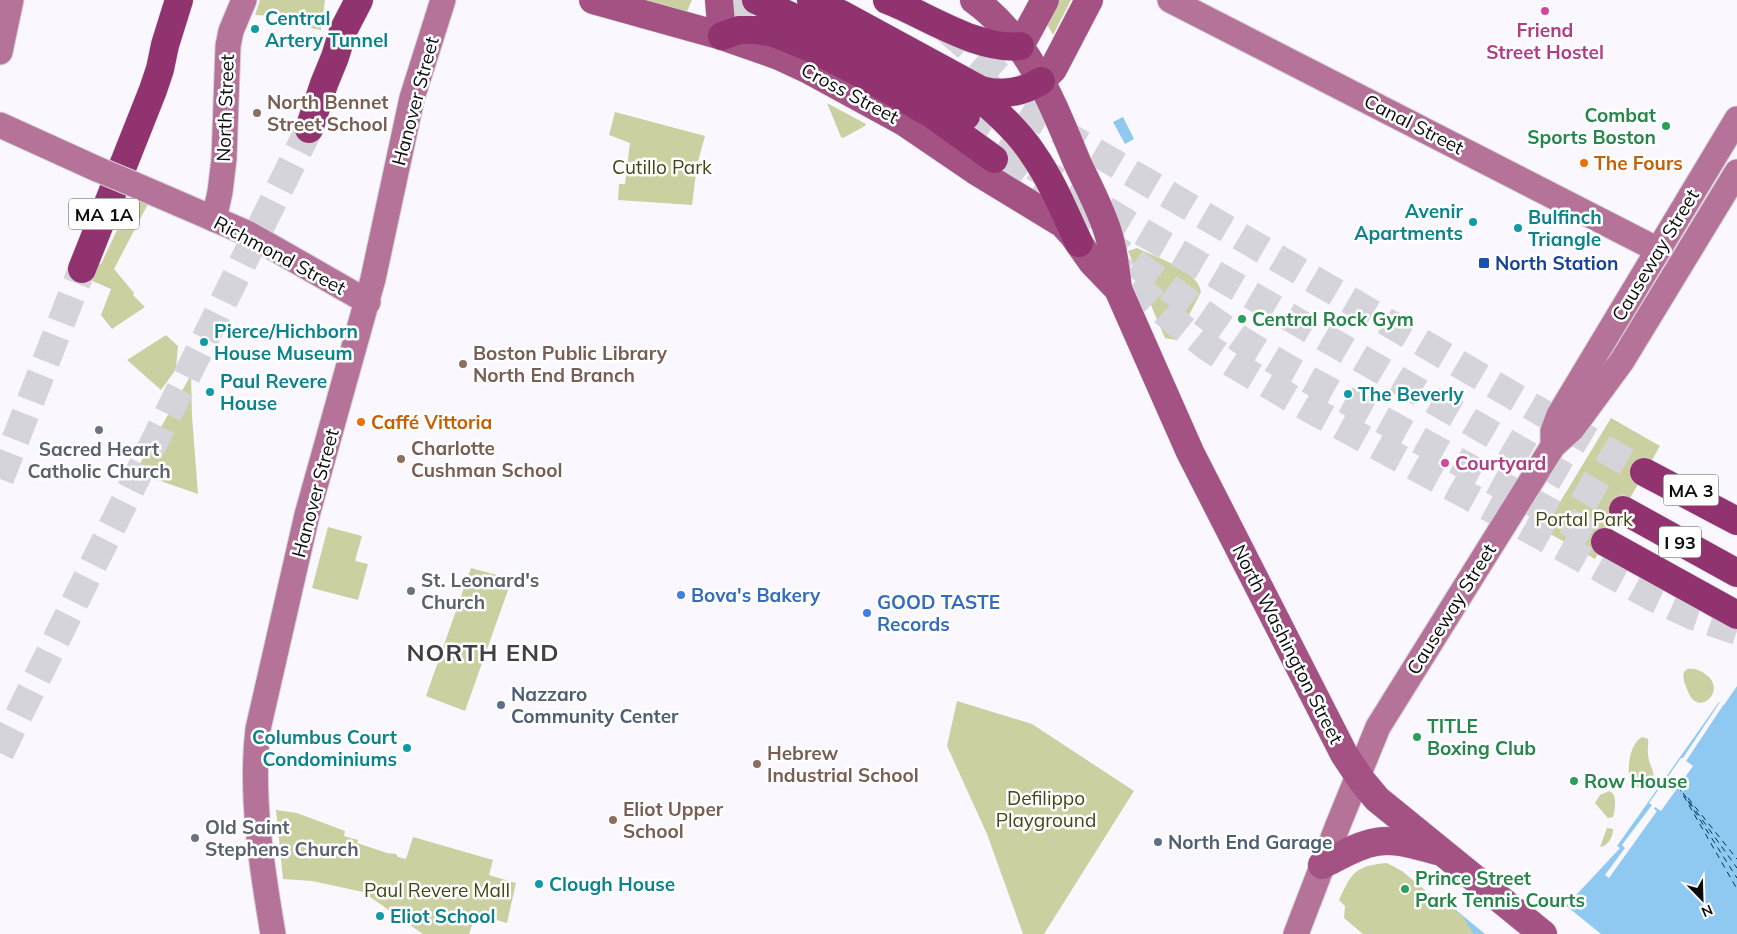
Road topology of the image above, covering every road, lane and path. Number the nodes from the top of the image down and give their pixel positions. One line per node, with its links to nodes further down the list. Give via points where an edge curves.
1 (11, 0): 19 (main road)
2 (179, 0): 20 (highway, via 164,45)
3 (193, 0): 20 (highway)
4 (244, 0): 28 (main road, North Street, via 228,46 224,159)
5 (337, 0): 23 (highway, via 328,41)
6 (359, 0): 23 (highway, via 345,25)
7 (443, 0): 33 (main road, Hanover Street, via 412,98)
8 (593, 0): 17 (main road, Cross Street)
9 (719, 0): 17 (main road)
10 (756, 0): 17 (highway, via 910,77 956,108 998,153 811,48 774,33 756,30 739,30)
11 (811, 0): 21 (highway)
12 (974, 0): 18 (main road, North Washington Street, via 998,20)
13 (1045, 0): 18 (main road)
14 (1089, 0): 22 (main road, via 1053,69)
15 (1170, 0): 30 (main road, Canal Street)
16 (891, 1): 18 (highway, via 974,39 1004,47)
17 (722, 36): 29 (main road, Cross Street, via 800,66 896,117 1057,220)
18 (1020, 46): 22 (main road, North Washington Street)
19 (0, 52)
20 (160, 69): 31 (highway, MA 1A)
21 (948, 71): 22 (highway, via 976,87 996,93 1016,92); 29 (highway, via 992,108 1027,145 1053,188)
22 (1041, 81): 32 (main road, North Washington Street, via 1108,234)
23 (324, 84): 26 (highway)
24 (1737, 119): 30 (main road, Causeway Street)
25 (0, 125): 28 (main road, Richmond Street, bridge)
26 (309, 129)
27 (1737, 172): 34 (main road, Causeway Street, via 1622,361 1572,428)
28 (214, 218): 33 (main road, Richmond Street)
29 (1079, 243): 32 (main road, North Washington Street)
30 (1658, 250): 34 (main road, Causeway Street, via 1559,415 1553,431)
31 (82, 270)
32 (1118, 289): 42 (main road, North Washington Street, via 1190,452 1336,740)
33 (368, 302): 45 (main road, Hanover Street, via 307,514 258,730 256,800)
34 (1553, 446): 42 (main road, Causeway Street, via 1378,728)
35 (1644, 472): 36 (highway, MA 3); 38 (highway, I 93)
36 (1737, 508)
37 (1623, 510): 40 (highway, I 93)
38 (1737, 521)
39 (1605, 542): 41 (highway)
40 (1737, 573)
41 (1737, 615)
42 (1358, 776): 43 (main road, North Washington Street, via 1378,799); 44 (main road, Causeway Street)
43 (1447, 855): 44 (main road, via 1392,841 1376,842 1360,846); 47 (main road, North Washington Street)
44 (1322, 865): 46 (main road, Causeway Street)
45 (273, 934)
46 (1296, 934)
47 (1543, 934)

